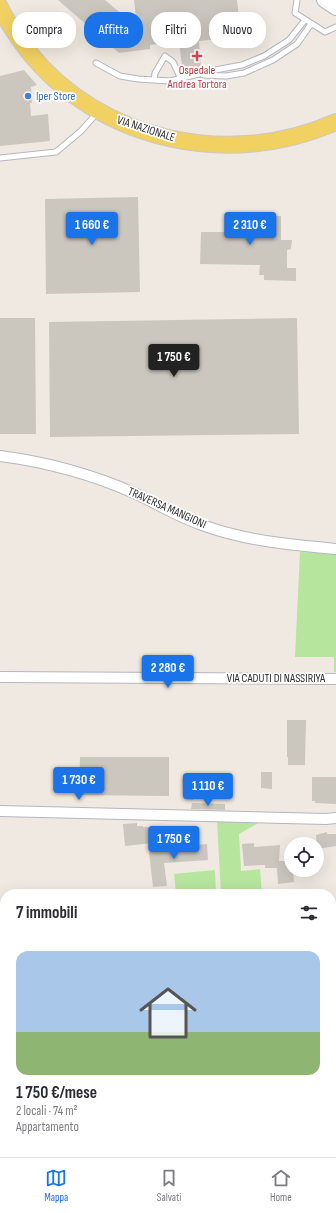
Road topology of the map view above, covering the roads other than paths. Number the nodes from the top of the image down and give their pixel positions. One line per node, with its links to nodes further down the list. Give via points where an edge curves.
1 (297, 0): 5 (lane, via 295,13)
2 (324, 0): 4 (main road)
3 (0, 7): 12 (main road, VIA NAZIONALE, via 18,38 46,71 73,94)
4 (336, 8)
5 (305, 20): 6 (lane); 9 (lane, via 289,40 264,56 242,66)
6 (311, 24): 7 (lane, via 325,32); 9 (lane, via 297,44 244,74)
7 (336, 27)
8 (96, 62): 11 (lane, via 120,76)
9 (197, 75): 10 (lane)
10 (181, 78): 11 (lane, via 170,81); 11 (lane, via 173,62 164,56)
11 (154, 80)
12 (99, 111): 13 (main road, VIA NAZIONALE, via 120,123 150,133 215,145 268,142 312,132); 14 (lane, via 81,131 56,152)
13 (336, 122)
14 (0, 158)
15 (0, 456): 16 (street, TRAVERSA MANGIONI, via 46,463 83,474 133,493 204,526 236,536)
16 (336, 550)
17 (0, 677): 18 (street, VIA CADUTI DI NASSIRIYA)
18 (336, 679)
19 (0, 811): 20 (street)
20 (336, 818)

